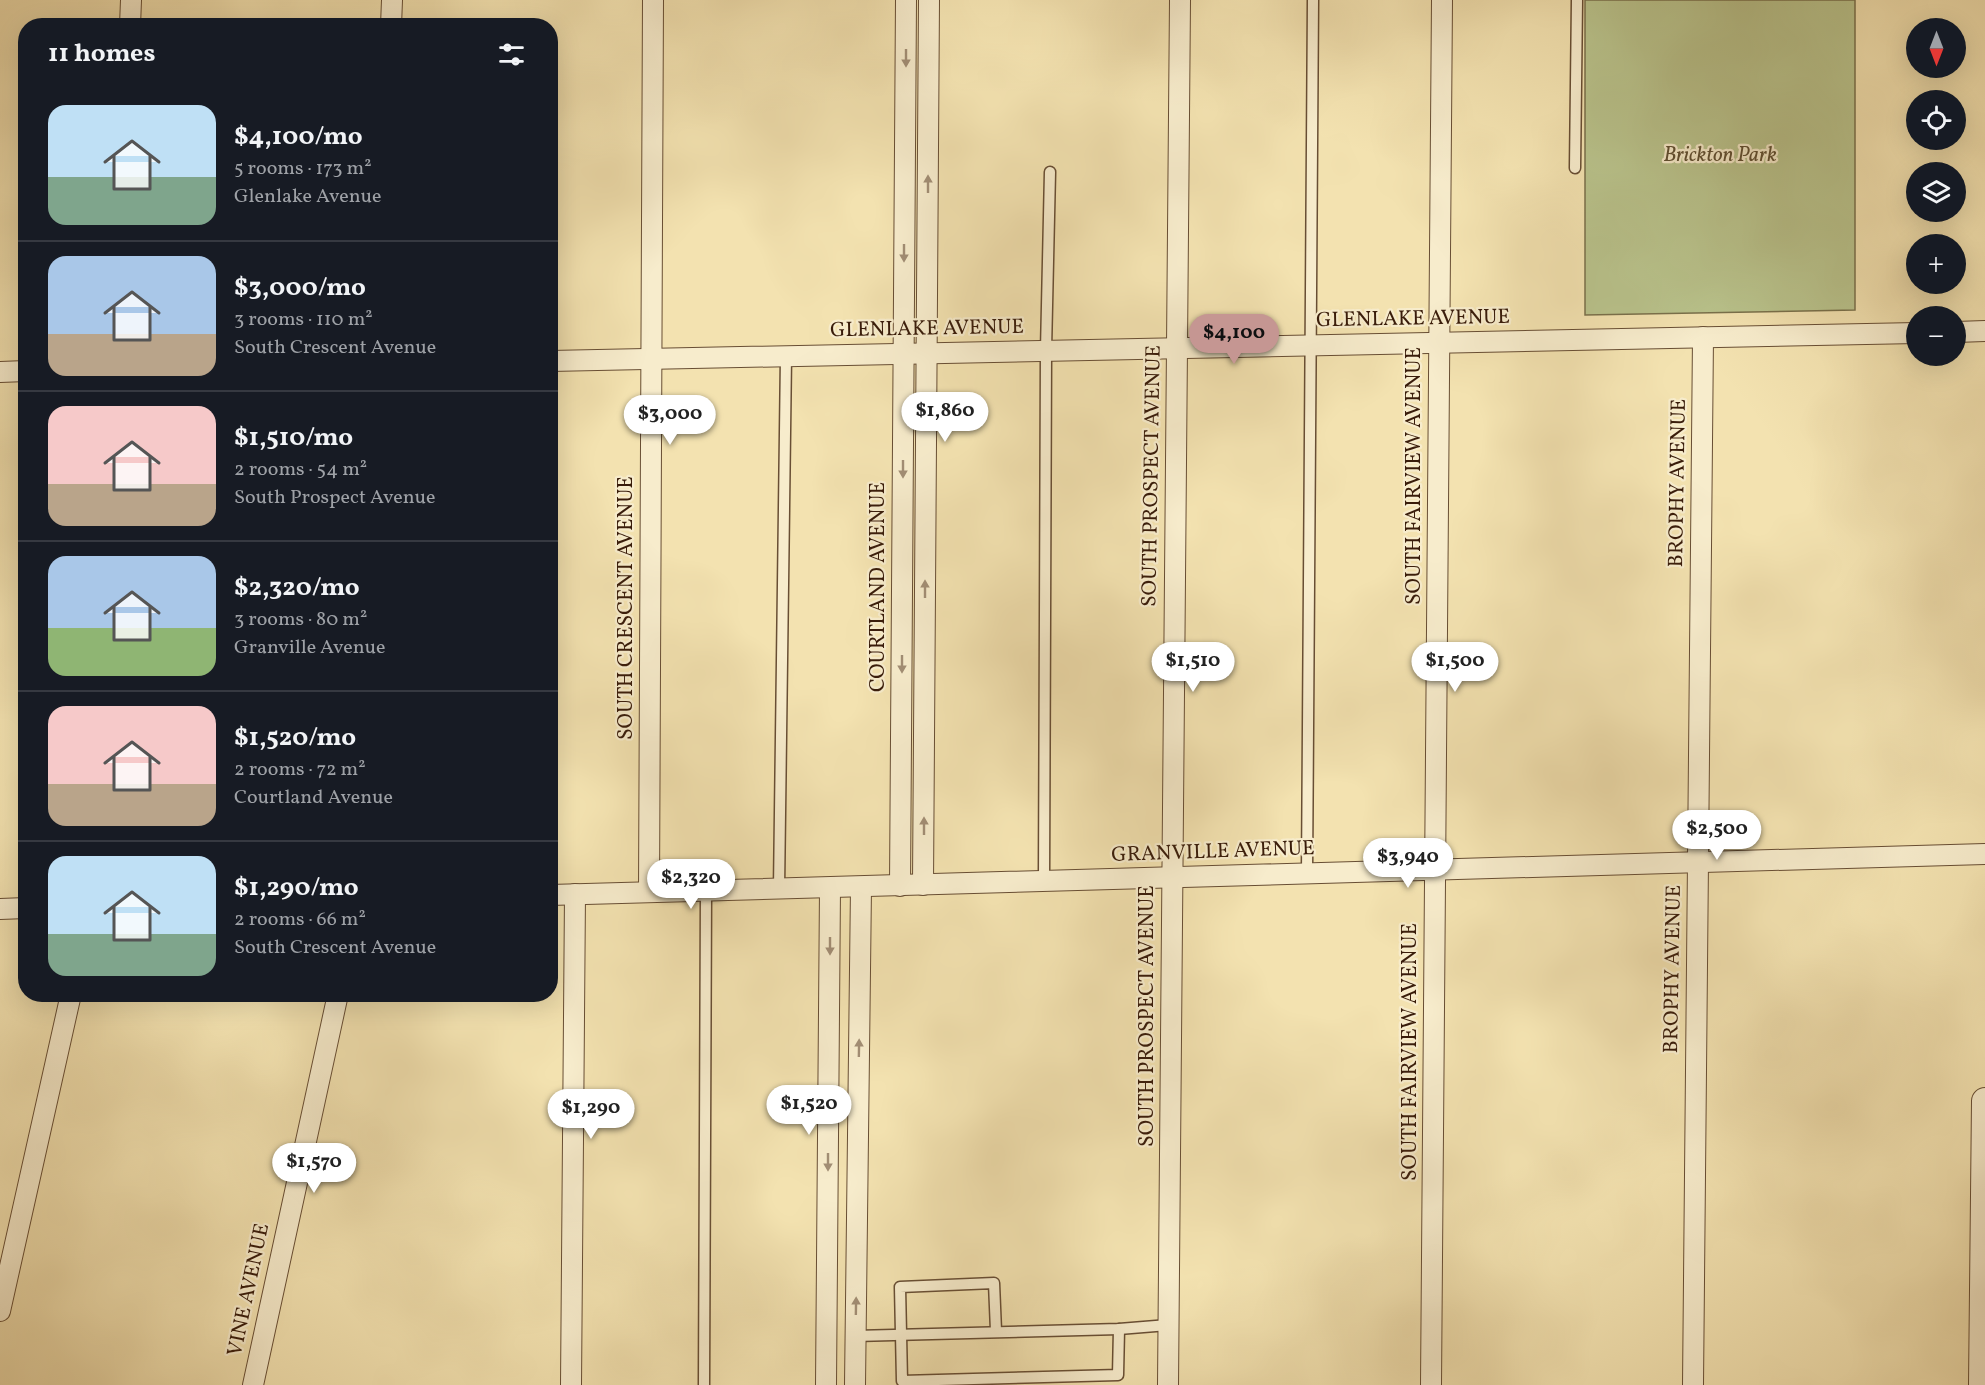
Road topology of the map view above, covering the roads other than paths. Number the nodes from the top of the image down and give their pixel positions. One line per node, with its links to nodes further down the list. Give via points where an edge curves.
1 (130, 0): 10 (street)
2 (392, 0): 11 (street)
3 (653, 0): 25 (street, SOUTH CRESCENT AVENUE)
4 (906, 0): 22 (street, COURTLAND AVENUE, one-way to 22)
5 (929, 0): 23 (street, one-way to 5)
6 (1180, 0): 20 (street, SOUTH PROSPECT AVENUE)
7 (1313, 0): 19 (lane)
8 (1442, 0): 18 (street, SOUTH FAIRVIEW AVENUE)
9 (1577, 0): 12 (lane)
10 (130, 18)
11 (391, 18)
12 (1575, 168)
13 (1050, 172): 21 (lane)
14 (1966, 332): 15 (street)
15 (1985, 332)
16 (1906, 333): 17 (street, GLENLAKE AVENUE)
17 (1703, 337): 18 (street, GLENLAKE AVENUE); 30 (street, BROPHY AVENUE)
18 (1440, 342): 19 (street, GLENLAKE AVENUE); 31 (street, SOUTH FAIRVIEW AVENUE)
19 (1310, 345): 20 (street, GLENLAKE AVENUE); 32 (lane)
20 (1177, 348): 21 (street, GLENLAKE AVENUE); 33 (street, SOUTH PROSPECT AVENUE)
21 (1046, 350): 23 (street, GLENLAKE AVENUE); 34 (lane)
22 (904, 353): 23 (street, GLENLAKE AVENUE); 24 (street, GLENLAKE AVENUE); 36 (street, COURTLAND AVENUE, one-way to 36)
23 (927, 353): 35 (street, one-way to 23)
24 (786, 356): 25 (street, GLENLAKE AVENUE); 39 (lane)
25 (652, 358): 26 (street, GLENLAKE AVENUE); 41 (street, SOUTH CRESCENT AVENUE)
26 (558, 361)
27 (18, 371): 28 (street)
28 (0, 372)
29 (1985, 854): 30 (street, GRANVILLE AVENUE)
30 (1698, 862): 31 (street, GRANVILLE AVENUE); 63 (street, BROPHY AVENUE)
31 (1435, 870): 32 (street, GRANVILLE AVENUE); 62 (street, SOUTH FAIRVIEW AVENUE)
32 (1306, 874): 33 (street, GRANVILLE AVENUE)
33 (1172, 878): 34 (street, GRANVILLE AVENUE); 50 (street, SOUTH PROSPECT AVENUE)
34 (1044, 881): 35 (street, GRANVILLE AVENUE)
35 (923, 885): 36 (street, GRANVILLE AVENUE)
36 (900, 886): 37 (street, GRANVILLE AVENUE)
37 (861, 887): 38 (street, GRANVILLE AVENUE); 54 (street, one-way to 37)
38 (830, 888): 39 (street, GRANVILLE AVENUE); 59 (street, one-way to 59)
39 (779, 889): 40 (street, GRANVILLE AVENUE)
40 (706, 891): 41 (street, GRANVILLE AVENUE); 58 (lane)
41 (649, 892): 42 (street, GRANVILLE AVENUE)
42 (575, 894): 43 (street, GRANVILLE AVENUE); 57 (street)
43 (558, 895)
44 (18, 908): 45 (street)
45 (0, 909)
46 (69, 1002): 49 (street)
47 (336, 1002): 56 (street, VINE AVENUE)
48 (1985, 1101): 64 (street)
49 (0, 1311)
50 (1168, 1325): 51 (lane); 61 (street, SOUTH PROSPECT AVENUE)
51 (1119, 1329): 52 (lane); 55 (lane, via 1118,1376)
52 (996, 1331): 53 (lane); 53 (lane, via 994,1283 900,1287)
53 (901, 1334): 54 (lane); 55 (lane, via 902,1382)
54 (855, 1336): 60 (street)
55 (962, 1383)
56 (253, 1385)
57 (571, 1385)
58 (704, 1385)
59 (826, 1385)
60 (855, 1385)
61 (1168, 1385)
62 (1431, 1385)
63 (1693, 1385)
64 (1982, 1385)

